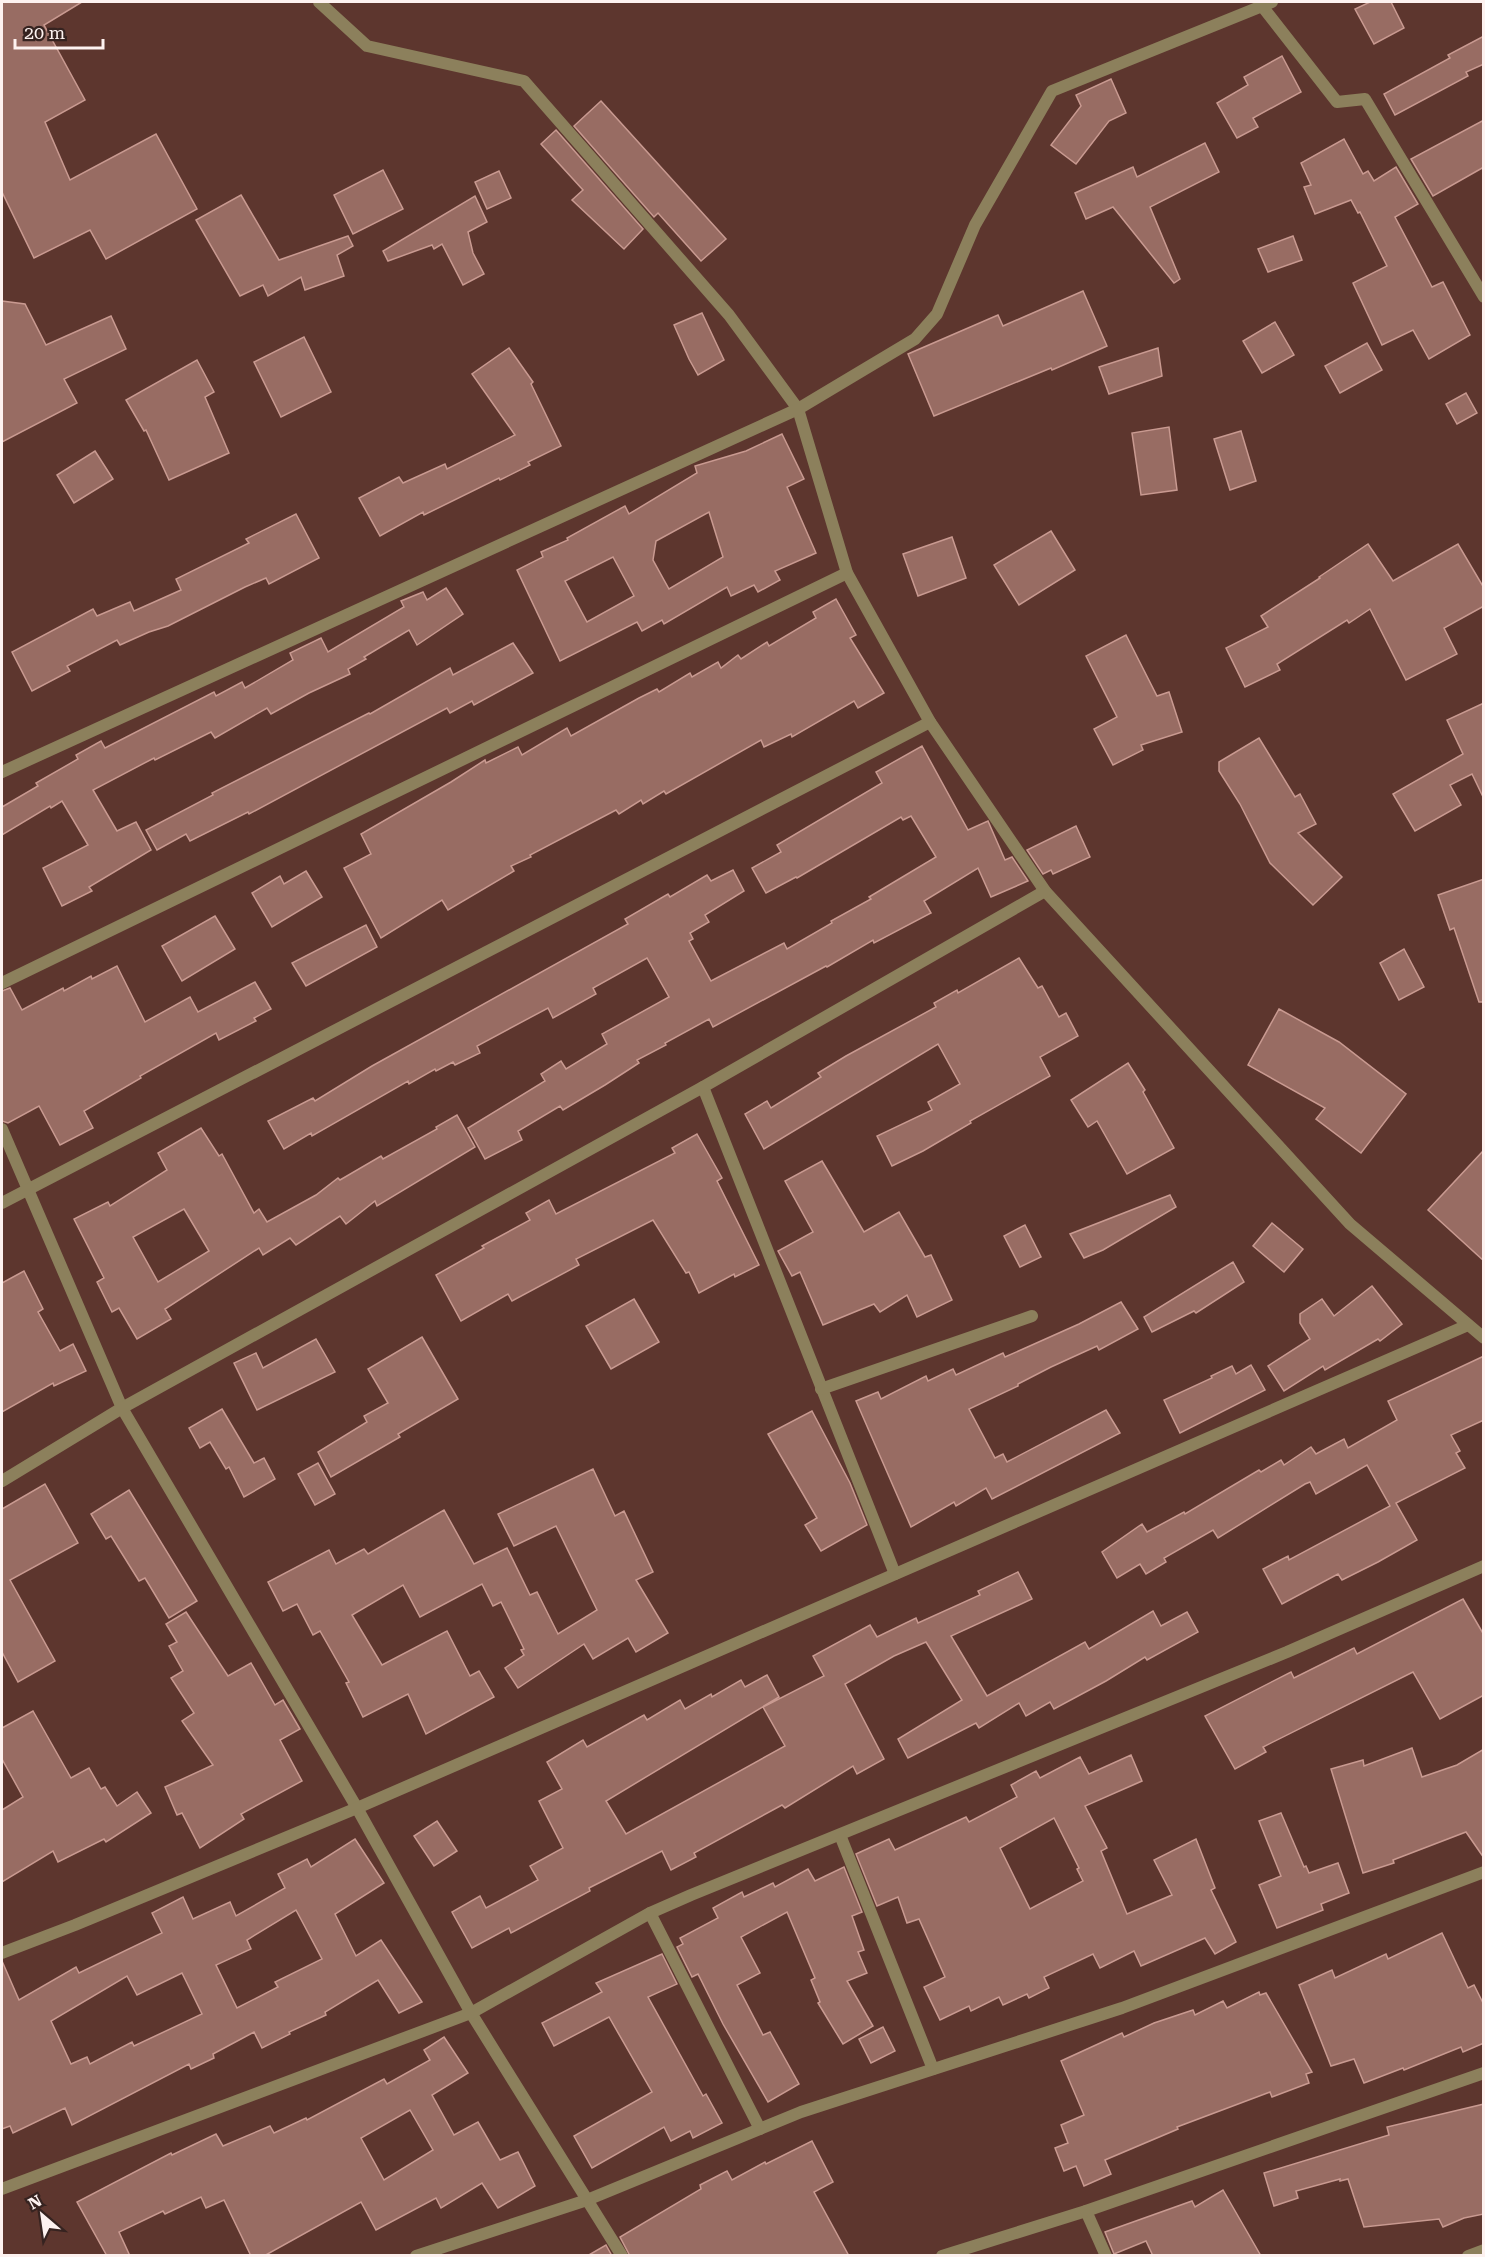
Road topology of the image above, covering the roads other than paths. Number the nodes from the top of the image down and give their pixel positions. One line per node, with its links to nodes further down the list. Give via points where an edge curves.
1 (319, 2): 4 (street, via 367,46 524,81 729,315)
2 (1267, 4): 3 (street, via 1337,102 1365,99); 4 (street, via 1052,91 975,225 937,314 915,339)
3 (1484, 297)
4 (798, 409): 5 (street); 7 (street)
5 (847, 573): 6 (street); 9 (street)
6 (930, 722): 8 (street); 12 (street)
7 (2, 772)
8 (1046, 891): 10 (street); 15 (street, via 1350,1224)
9 (2, 983)
10 (703, 1087): 17 (street); 18 (street)
11 (2, 1129): 12 (street)
12 (27, 1188): 13 (street); 18 (street)
13 (2, 1203)
14 (1032, 1316): 17 (street)
15 (1468, 1325): 16 (street); 21 (street)
16 (1484, 1338)
17 (821, 1389): 21 (street)
18 (122, 1408): 19 (street); 22 (street)
19 (2, 1481)
20 (1484, 1566): 23 (street, via 1287,1652)
21 (895, 1574): 22 (street)
22 (357, 1808): 26 (street); 27 (street)
23 (840, 1834): 25 (street); 28 (street)
24 (1484, 1872): 28 (street, via 1122,2008)
25 (650, 1913): 27 (street); 30 (street)
26 (2, 1953)
27 (471, 2013): 31 (street); 32 (street)
28 (933, 2069): 30 (street)
29 (1484, 2073): 33 (street)
30 (760, 2129): 32 (street)
31 (2, 2189)
32 (587, 2200): 35 (street); 36 (street)
33 (1086, 2211): 37 (street); 38 (street)
34 (1484, 2250): 39 (street)
35 (416, 2256)
36 (622, 2256)
37 (942, 2256)
38 (1106, 2256)
39 (1468, 2256)

